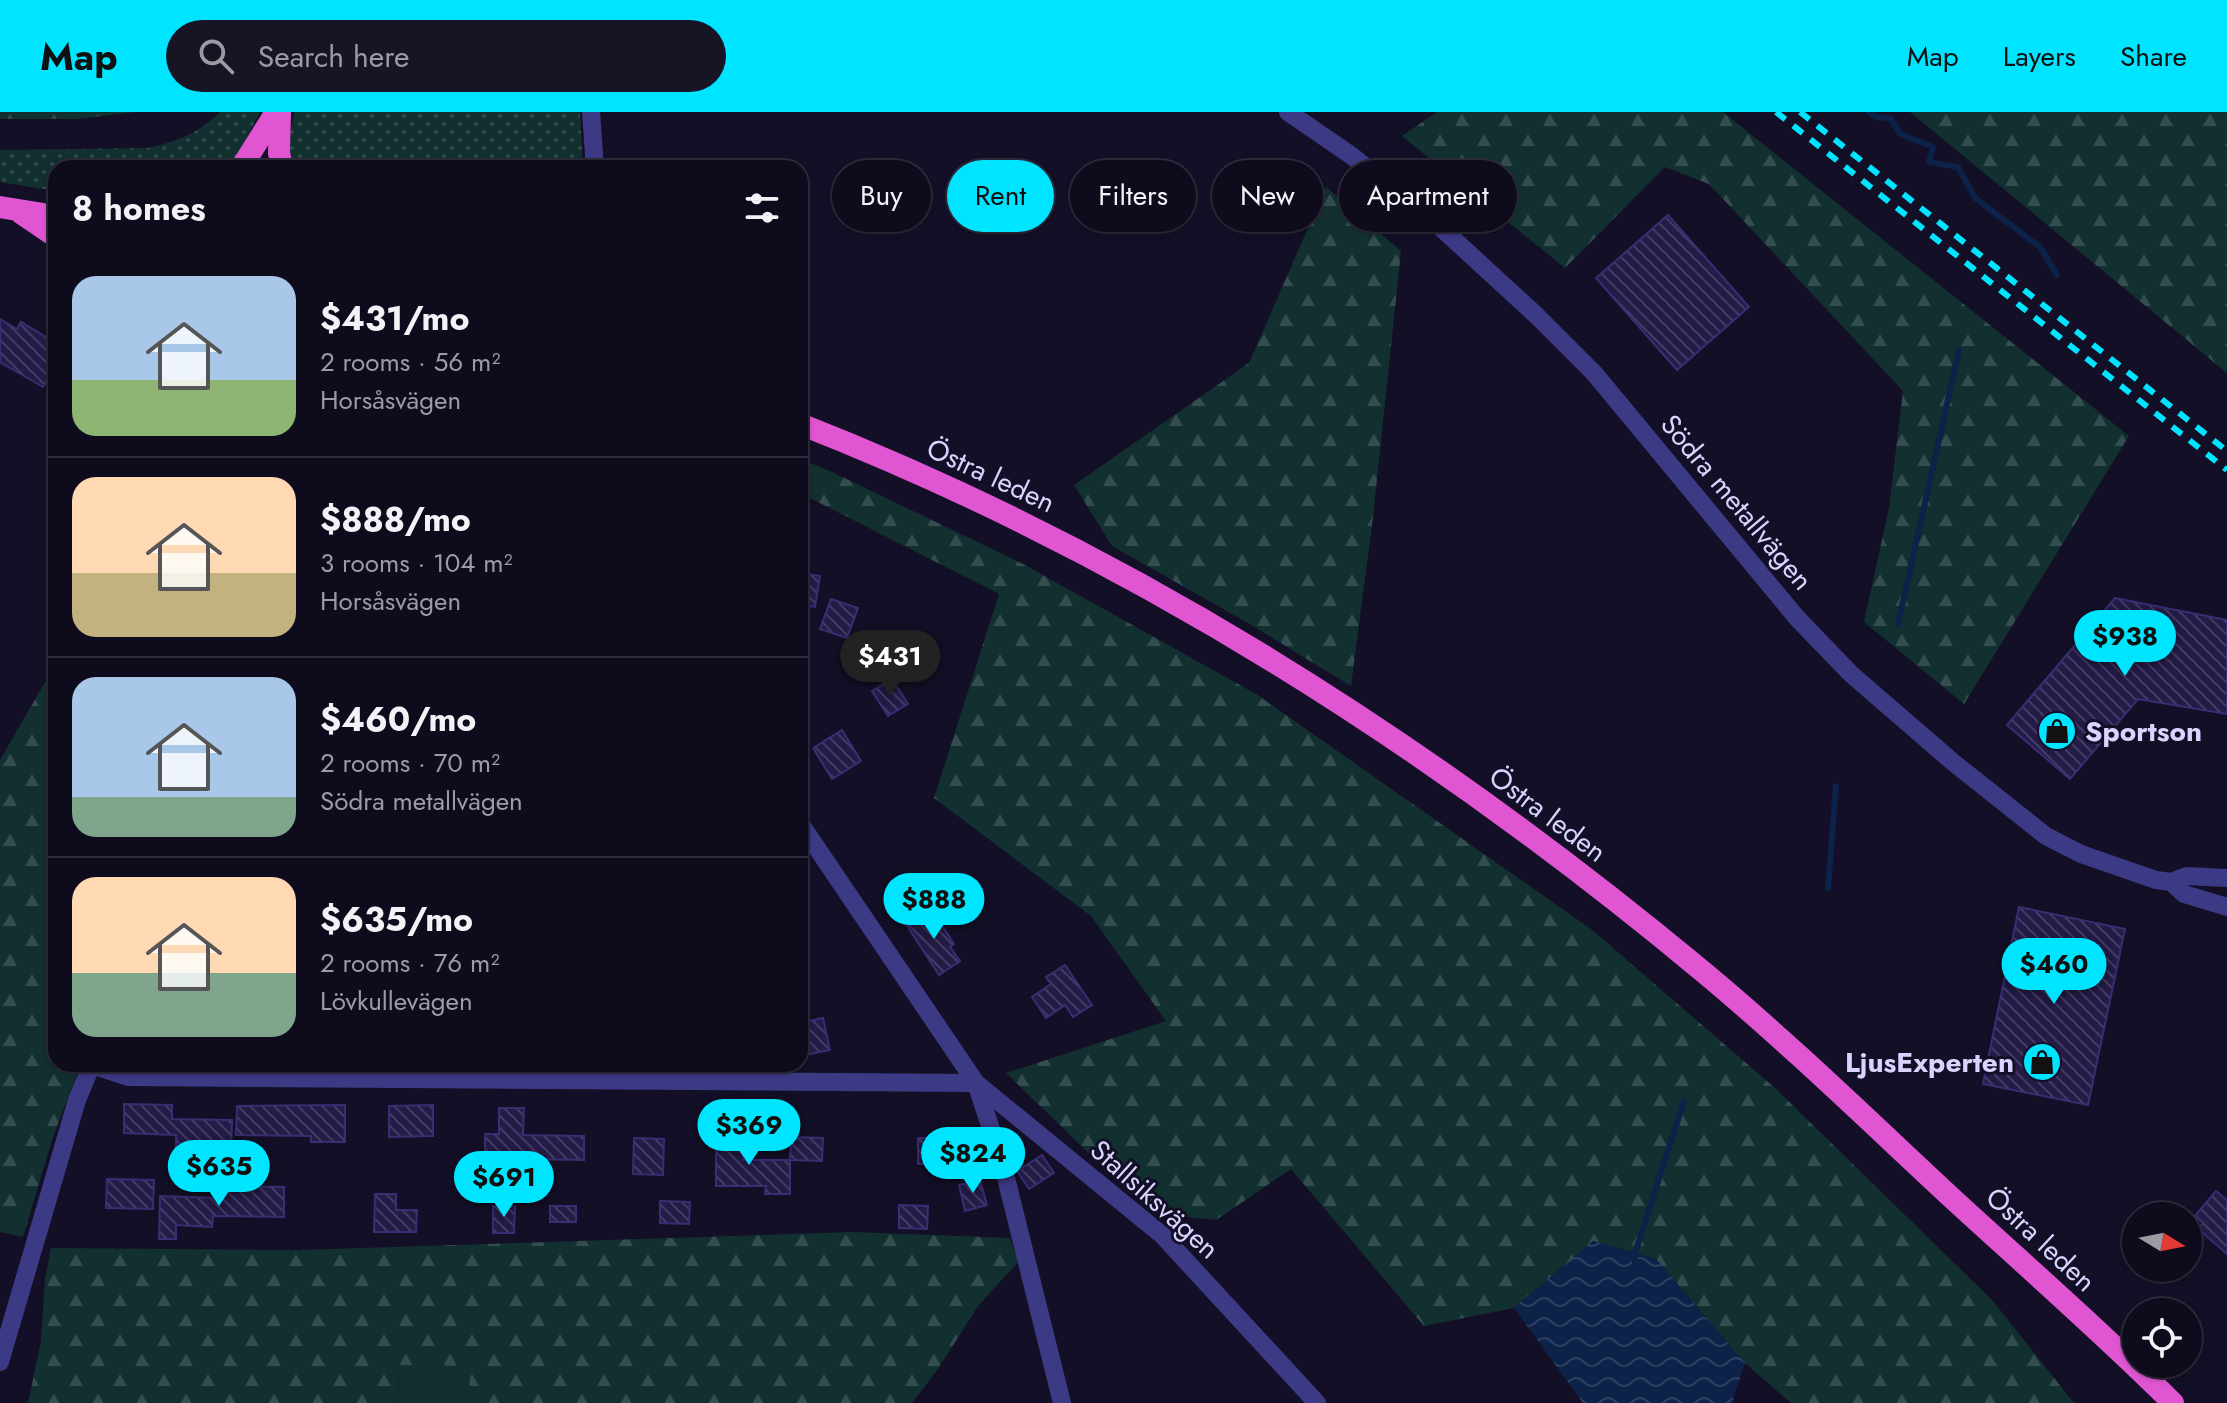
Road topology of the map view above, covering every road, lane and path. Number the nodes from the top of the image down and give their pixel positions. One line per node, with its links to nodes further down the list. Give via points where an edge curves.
1 (278, 112): 4 (highway); 5 (highway)
2 (591, 112): 6 (street)
3 (1288, 112): 13 (street, Södra metallvägen, via 1438,225 1547,326 1594,373 1797,618 1920,736 2046,836 2081,854)
4 (246, 160)
5 (280, 160)
6 (594, 160)
7 (7, 208): 8 (highway); 9 (highway)
8 (48, 215)
9 (48, 232)
10 (808, 427): 19 (highway, Östra leden, via 1072,546 1238,639 1398,742 1702,971)
11 (808, 835): 17 (street)
12 (2227, 878): 13 (street, Södra metallvägen, via 2187,876)
13 (2171, 882): 14 (street, Södra metallvägen, via 2184,894)
14 (2227, 907)
15 (89, 1072): 18 (street)
16 (114, 1072): 17 (street, via 128,1077)
17 (976, 1083): 20 (street, via 1003,1166); 21 (street, Stallsiksvägen, via 1162,1235)
18 (0, 1362)
19 (2171, 1400)
20 (1062, 1403)
21 (1317, 1403)

